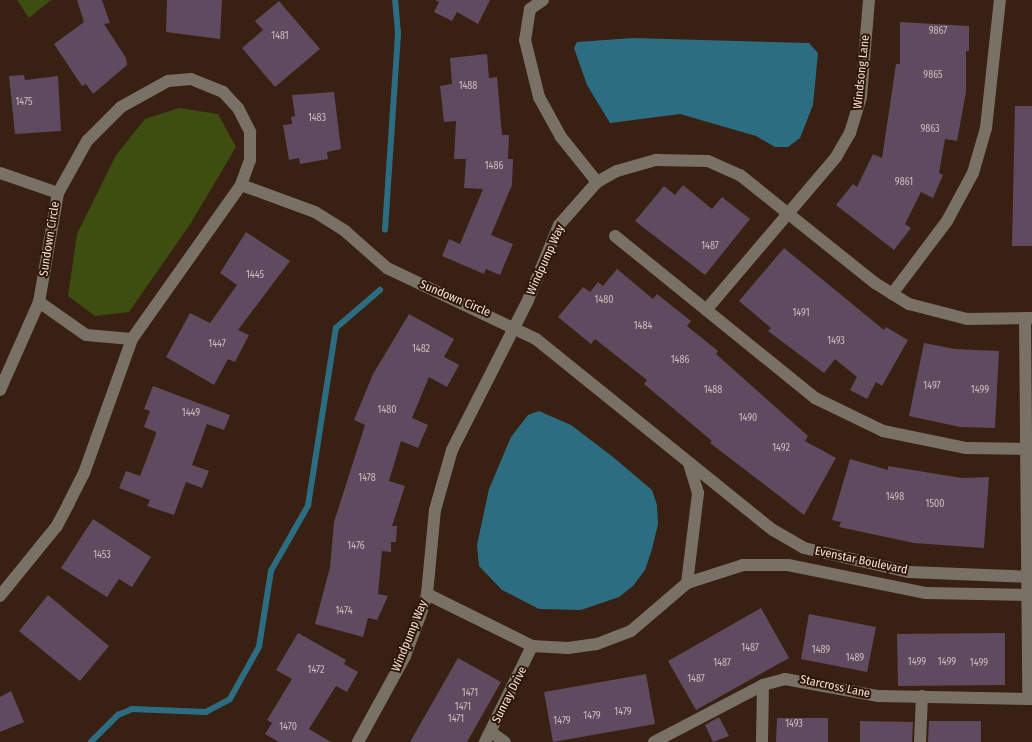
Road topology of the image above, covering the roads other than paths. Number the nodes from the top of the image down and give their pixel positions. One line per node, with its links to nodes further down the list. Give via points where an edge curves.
1 (543, 0): 5 (street, via 530,9 526,40 539,97 561,137)
2 (869, 0): 8 (street, Windsong Lane, via 857,115 836,157)
3 (1000, 0): 10 (street, via 986,128 973,173 947,222)
4 (0, 173): 7 (street)
5 (598, 182): 8 (street, Windpump Way, via 637,164 692,159 740,175); 14 (street, Windpump Way, via 559,225)
6 (241, 185): 7 (street, Sundown Circle, via 252,146 246,121 232,100 212,84 180,79 138,96 100,126); 14 (street, Sundown Circle, via 315,212 345,231 387,268); 15 (street, Sundown Circle)
7 (58, 193): 11 (street, Sundown Circle)
8 (789, 212): 10 (street, Windpump Way); 12 (street, Windsong Lane)
9 (615, 236): 12 (street)
10 (892, 294): 13 (street, Windpump Way, via 944,315)
11 (39, 302): 15 (street, via 86,335); 16 (street, Sundown Circle)
12 (706, 310): 17 (street, via 815,398 883,431 966,448)
13 (1028, 318): 17 (street)
14 (514, 325): 18 (street, Evenstar Boulevard, via 550,348); 21 (street, Windpump Way, via 441,478 431,537)
15 (132, 340): 23 (street, Sundown Circle, via 84,473 69,503 56,527)
16 (0, 390)
17 (1028, 449): 19 (street)
18 (689, 462): 19 (street, Evenstar Boulevard, via 773,530 811,551 909,572); 20 (street, via 698,493)
19 (1029, 577): 22 (street)
20 (687, 583): 22 (street, Evenstar Boulevard, via 728,568 768,563 926,593); 24 (street, Evenstar Boulevard, via 644,622 614,638 585,647)
21 (427, 594): 24 (street, Evenstar Boulevard); 29 (street, Windpump Way, via 405,656)
22 (1030, 595): 27 (street)
23 (0, 596)
24 (532, 646): 28 (street, Sunray Drive)
25 (762, 685): 26 (street, Starcross Lane, via 793,678 878,696); 31 (street, Starcross Lane); 32 (street)
26 (922, 696): 27 (street, Starcross Lane); 33 (street)
27 (1030, 699)
28 (488, 737): 30 (street)
29 (358, 742)
30 (505, 742)
31 (654, 742)
32 (762, 742)
33 (920, 742)

